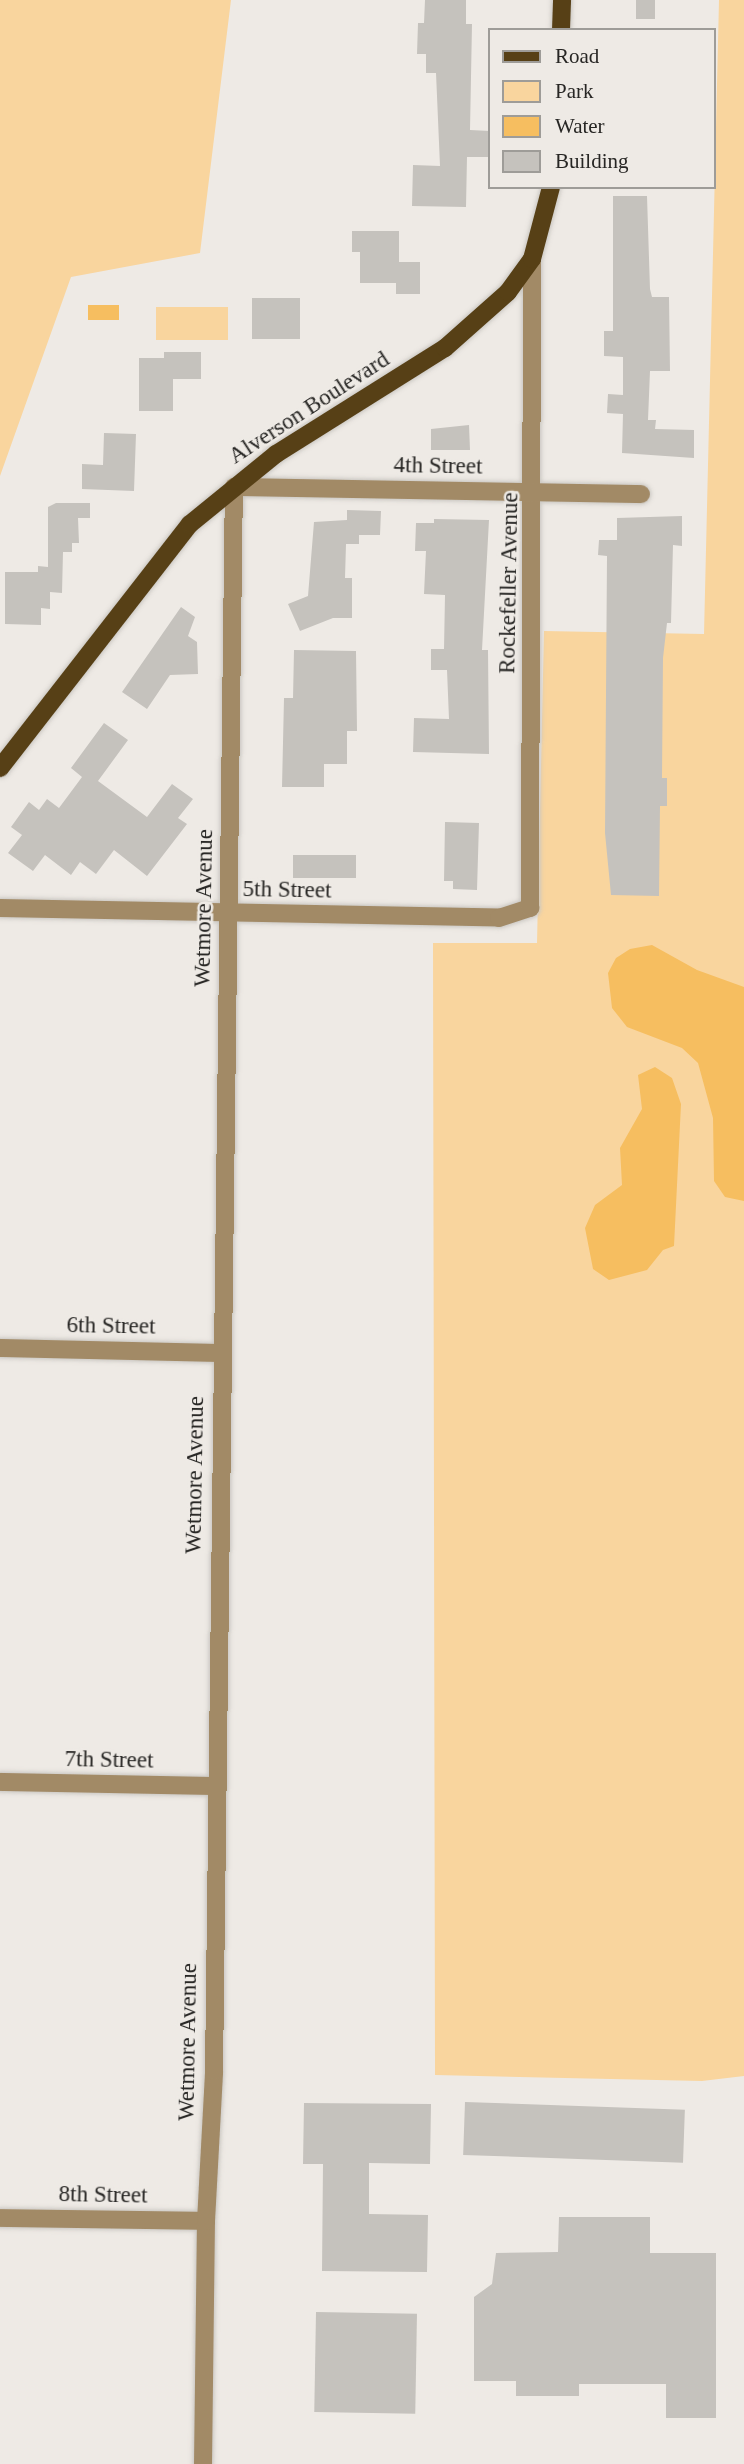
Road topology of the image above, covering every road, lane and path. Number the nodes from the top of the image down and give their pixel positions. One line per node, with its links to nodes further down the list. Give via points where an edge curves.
1 (562, 0): 2 (main road)
2 (561, 28)
3 (550, 189): 4 (main road, Alverson Boulevard)
4 (533, 259): 5 (main road, Alverson Boulevard, via 508,292 445,348 276,454); 6 (street, Rockefeller Avenue)
5 (234, 487): 6 (street, 4th Street); 8 (main road, Alverson Boulevard, via 190,524 157,561); 11 (street, Wetmore Avenue)
6 (535, 492): 7 (street, 4th Street); 10 (street, Rockefeller Avenue)
7 (641, 494)
8 (0, 768)
9 (0, 908): 11 (street, 5th Street)
10 (530, 908): 11 (street, 5th Street, via 499,918)
11 (229, 914): 13 (street, Wetmore Avenue)
12 (0, 1348): 13 (street, 6th Street)
13 (221, 1353): 15 (street, Wetmore Avenue)
14 (0, 1782): 15 (street, 7th Street)
15 (217, 1786): 17 (street, Wetmore Avenue, via 214,2071)
16 (0, 2218): 17 (street, 8th Street)
17 (206, 2221): 18 (street, Wetmore Avenue)
18 (203, 2464)

